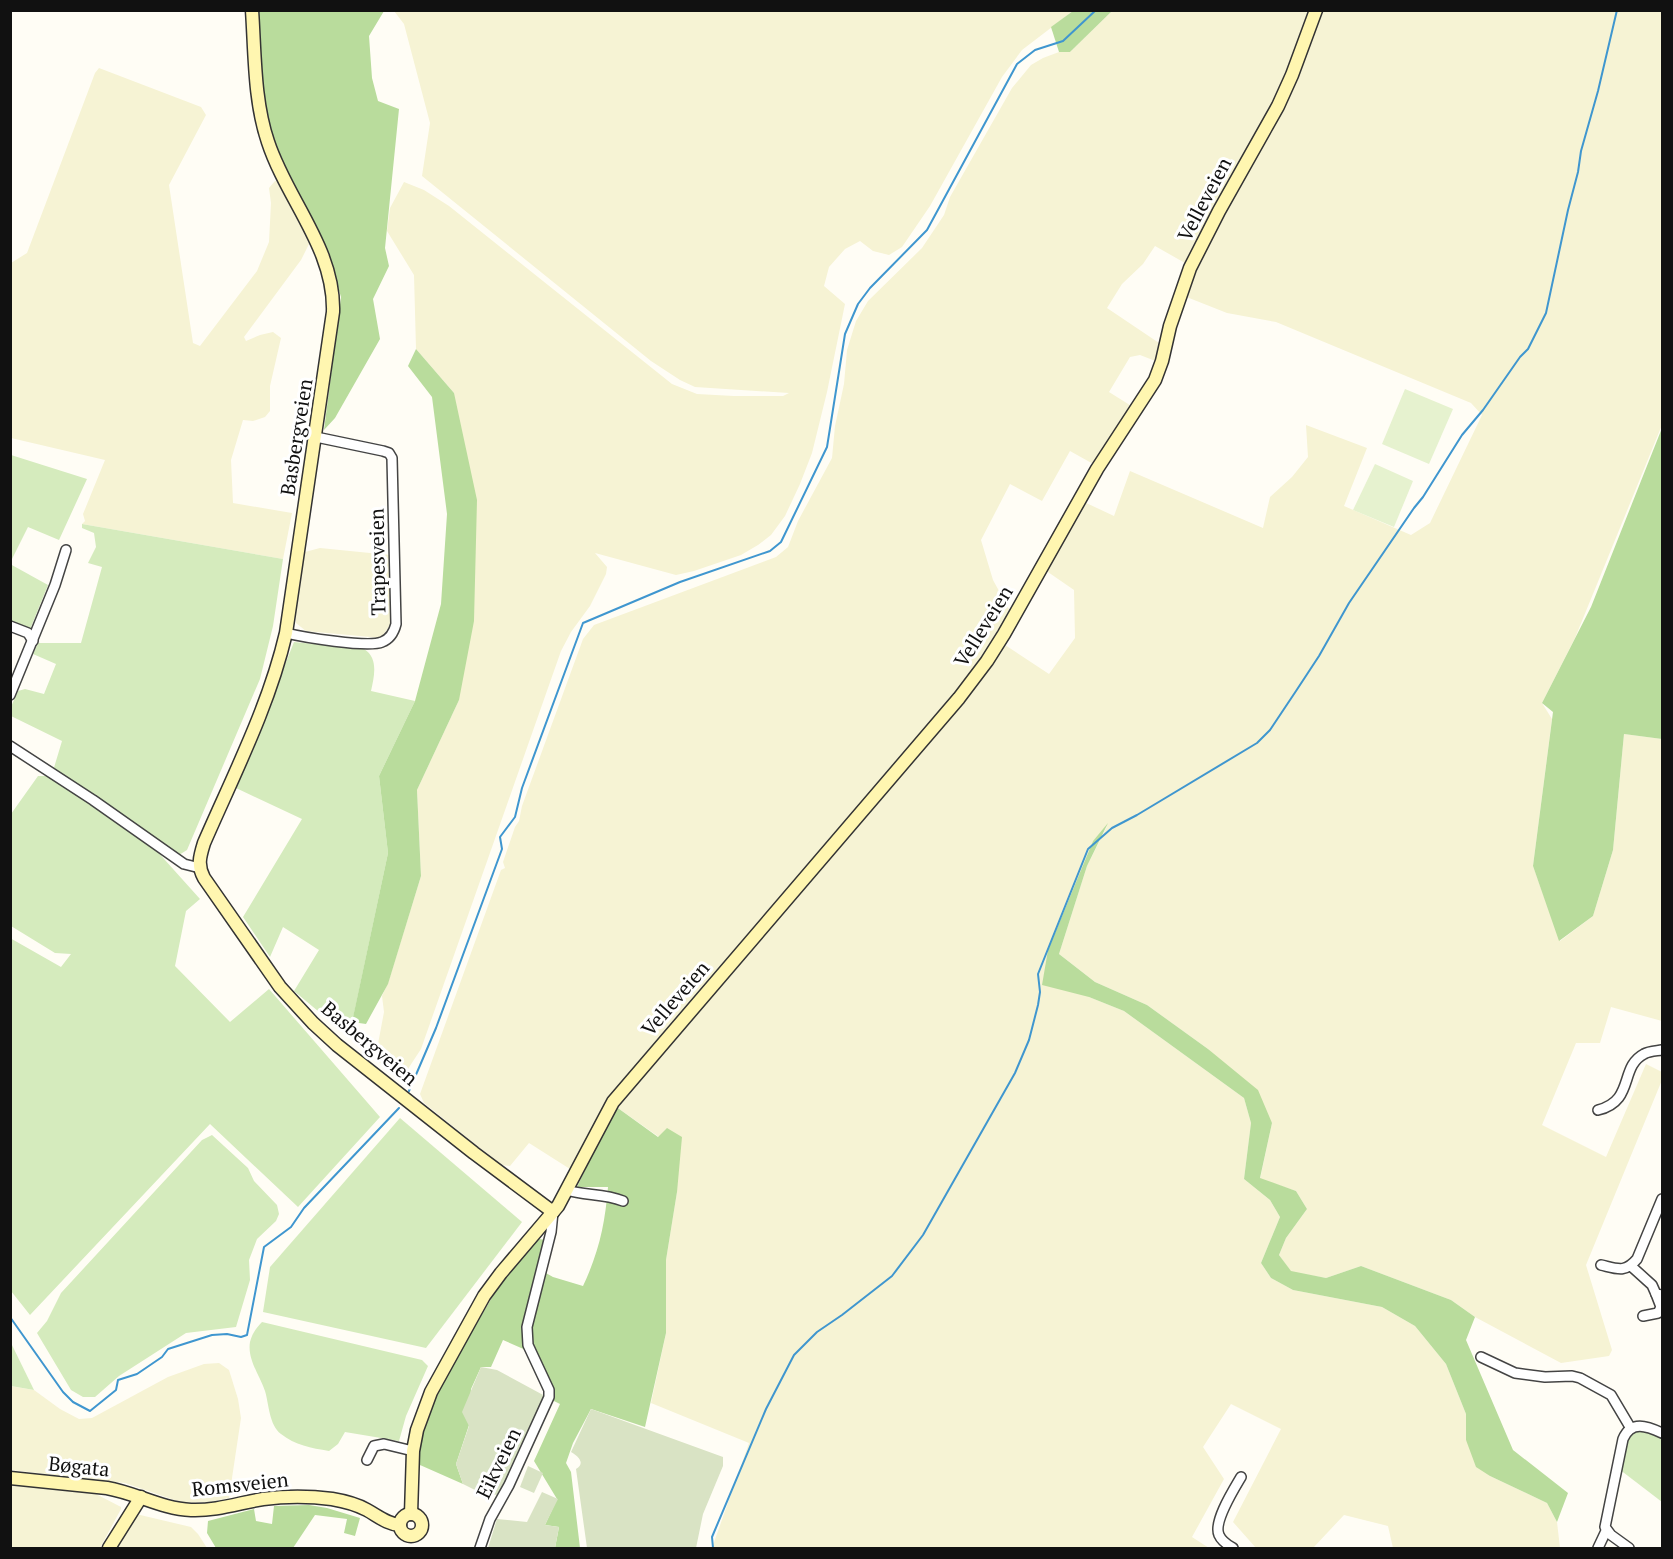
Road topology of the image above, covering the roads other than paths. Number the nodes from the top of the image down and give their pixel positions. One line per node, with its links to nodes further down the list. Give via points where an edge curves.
1 (252, 10): 3 (main road, Basbergveien, via 262,122 269,145 324,259 333,291)
2 (1316, 10): 13 (main road, Velleveien, via 1278,106 1190,268 1155,380 1097,469 987,661 924,740 632,1078 607,1110)
3 (316, 437): 6 (main road, Basbergveien); 6 (street, Trapesveien, via 383,451 392,458 396,624 388,639 373,644)
4 (66, 550): 7 (street)
5 (10, 626): 7 (street, via 28,633)
6 (286, 633): 10 (main road, Basbergveien, via 270,691 204,843)
7 (33, 641): 8 (street)
8 (10, 695)
9 (10, 746): 10 (street, via 184,864)
10 (200, 868): 16 (main road, Basbergveien, via 280,987 314,1023 474,1154)
11 (1662, 1050): 12 (street, via 1639,1057 1618,1101)
12 (1598, 1110)
13 (566, 1190): 15 (street, via 603,1194); 16 (main road, Velleveien)
14 (1662, 1199): 18 (street)
15 (623, 1201)
16 (553, 1212): 22 (street, Velleveien, via 526,1333); 25 (main road, Velleveien, via 501,1273 467,1323 431,1392)
17 (1601, 1266): 18 (street)
18 (1631, 1266): 19 (street)
19 (1659, 1295): 20 (street, via 1658,1313)
20 (1642, 1316)
21 (1481, 1357): 23 (street, via 1515,1373 1580,1378 1611,1395)
22 (549, 1393): 36 (street, Eikveien, via 509,1485 490,1518)
23 (1630, 1427): 24 (street, via 1641,1425); 32 (street, via 1621,1447)
24 (1662, 1433)
25 (413, 1451): 26 (street, via 384,1444 374,1446); 30 (main road, Velleveien)
26 (367, 1460)
27 (1241, 1477): 37 (street, via 1218,1526 1224,1543)
28 (10, 1478): 29 (main road, Bøgata, via 123,1490)
29 (141, 1497): 31 (main road, Romsveien, via 190,1510 212,1510 264,1499 332,1499 357,1505); 34 (main road)
30 (411, 1514): 31 (main road, via 404,1517); 33 (main road, via 421,1524)
31 (400, 1526): 33 (main road, via 405,1534)
32 (1606, 1529): 38 (street); 39 (street)
33 (414, 1536): 35 (main road)
34 (109, 1548)
35 (420, 1548)
36 (480, 1548)
37 (1233, 1548)
38 (1598, 1548)
39 (1629, 1548)

